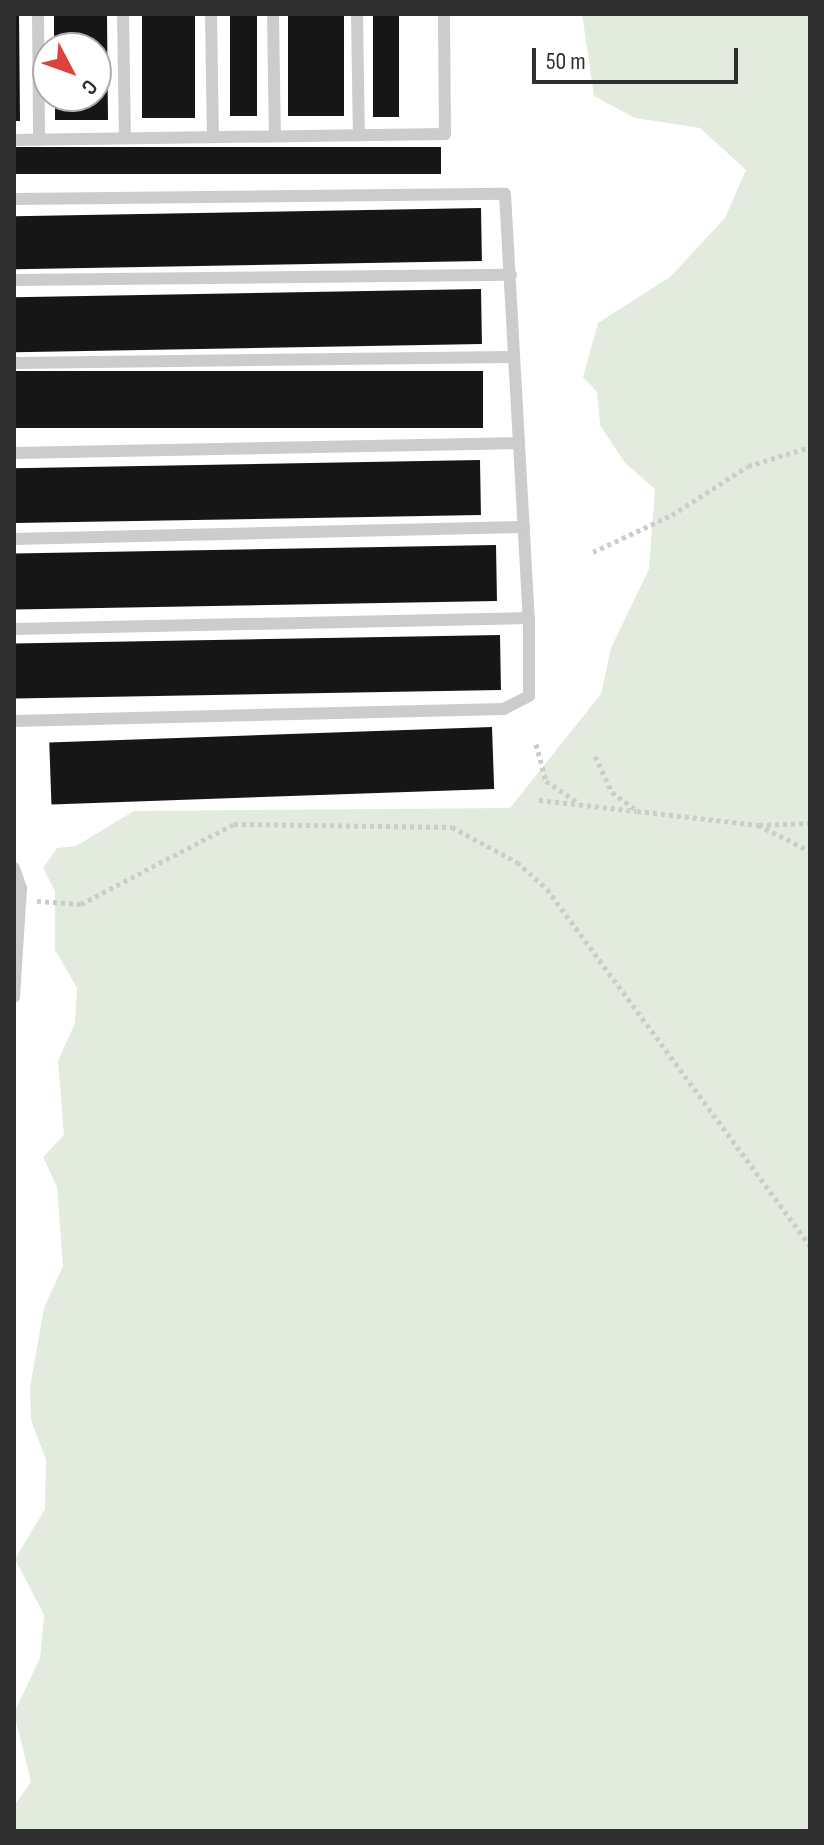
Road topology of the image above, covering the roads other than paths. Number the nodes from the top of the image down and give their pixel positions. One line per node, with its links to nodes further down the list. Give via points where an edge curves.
1 (38, 14): 12 (lane)
2 (123, 14): 10 (lane)
3 (211, 14): 9 (lane)
4 (273, 14): 8 (lane)
5 (357, 14): 7 (lane)
6 (444, 14): 7 (lane, via 445,134)
7 (359, 135): 8 (lane)
8 (275, 136): 9 (lane)
9 (213, 137): 10 (lane)
10 (125, 138): 12 (lane)
11 (14, 140): 12 (lane)
12 (39, 140)
13 (14, 199): 14 (lane, via 505,194)
14 (511, 275): 15 (lane); 16 (lane)
15 (14, 280)
16 (514, 357): 17 (lane); 18 (lane)
17 (14, 363)
18 (519, 443): 19 (lane); 20 (lane)
19 (14, 453)
20 (524, 527): 21 (lane); 22 (lane)
21 (14, 539)
22 (529, 618): 23 (lane); 24 (lane, via 529,696 504,709)
23 (14, 629)
24 (14, 721)
25 (14, 868): 26 (lane, via 21,888)
26 (16, 938): 27 (lane)
27 (14, 997)

